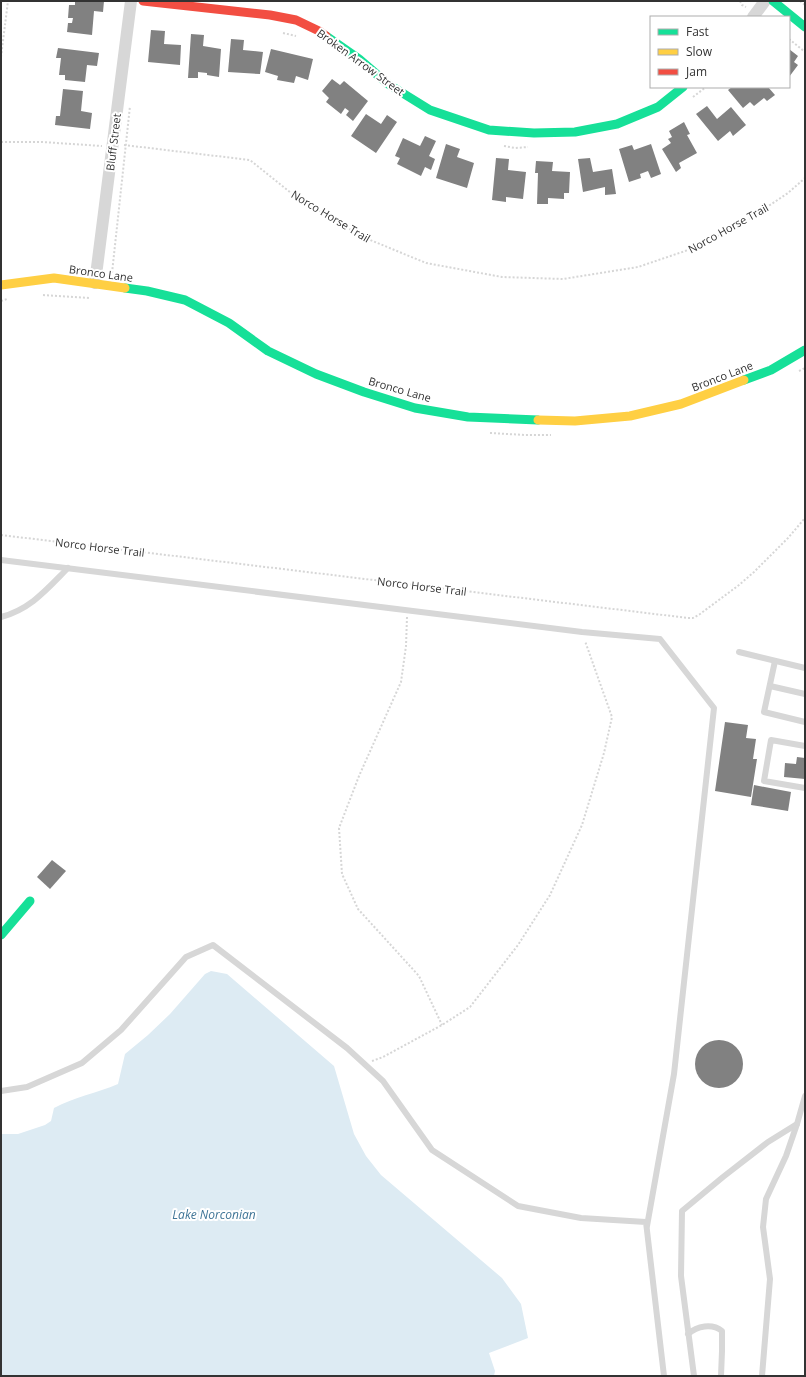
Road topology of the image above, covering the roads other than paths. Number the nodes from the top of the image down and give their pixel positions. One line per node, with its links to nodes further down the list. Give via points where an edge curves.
1 (131, 1): 8 (street, Bluff Street)
2 (143, 1): 7 (street, Broken Arrow Street, via 296,20 319,31 388,84 430,110 489,130 575,132 617,124 658,107)
3 (764, 1): 5 (street)
4 (773, 1): 6 (street)
5 (754, 16)
6 (805, 27)
7 (682, 88)
8 (95, 283): 9 (street, Bronco Lane, via 54,278); 10 (street, Bronco Lane, via 185,300 229,322 268,351 316,374 415,408 468,417 575,421 630,416 695,399 771,370)
9 (1, 285)
10 (805, 350)
11 (1, 560): 12 (lane)
12 (68, 568): 13 (lane, via 34,603 11,615); 27 (lane, via 660,640 714,708 674,1074)
13 (1, 617)
14 (739, 652): 15 (lane)
15 (775, 661): 16 (lane); 17 (lane)
16 (805, 668)
17 (770, 686): 18 (lane); 19 (lane, via 764,712)
18 (805, 694)
19 (805, 722)
20 (805, 746): 21 (lane, via 771,740 764,781)
21 (805, 788)
22 (30, 902): 23 (street)
23 (1, 935)
24 (1, 1091): 27 (lane, via 27,1087 82,1063 121,1030 186,956 213,944 347,1048 383,1081 432,1150 518,1206 581,1218 646,1222)
25 (805, 1096): 26 (lane)
26 (797, 1124): 28 (lane, via 768,1142 682,1211 681,1276); 32 (lane, via 786,1156 766,1199 763,1227 770,1279)
27 (647, 1226): 29 (lane)
28 (688, 1334): 30 (lane); 31 (lane, via 703,1326 722,1331)
29 (664, 1376)
30 (694, 1376)
31 (721, 1376)
32 (762, 1376)

